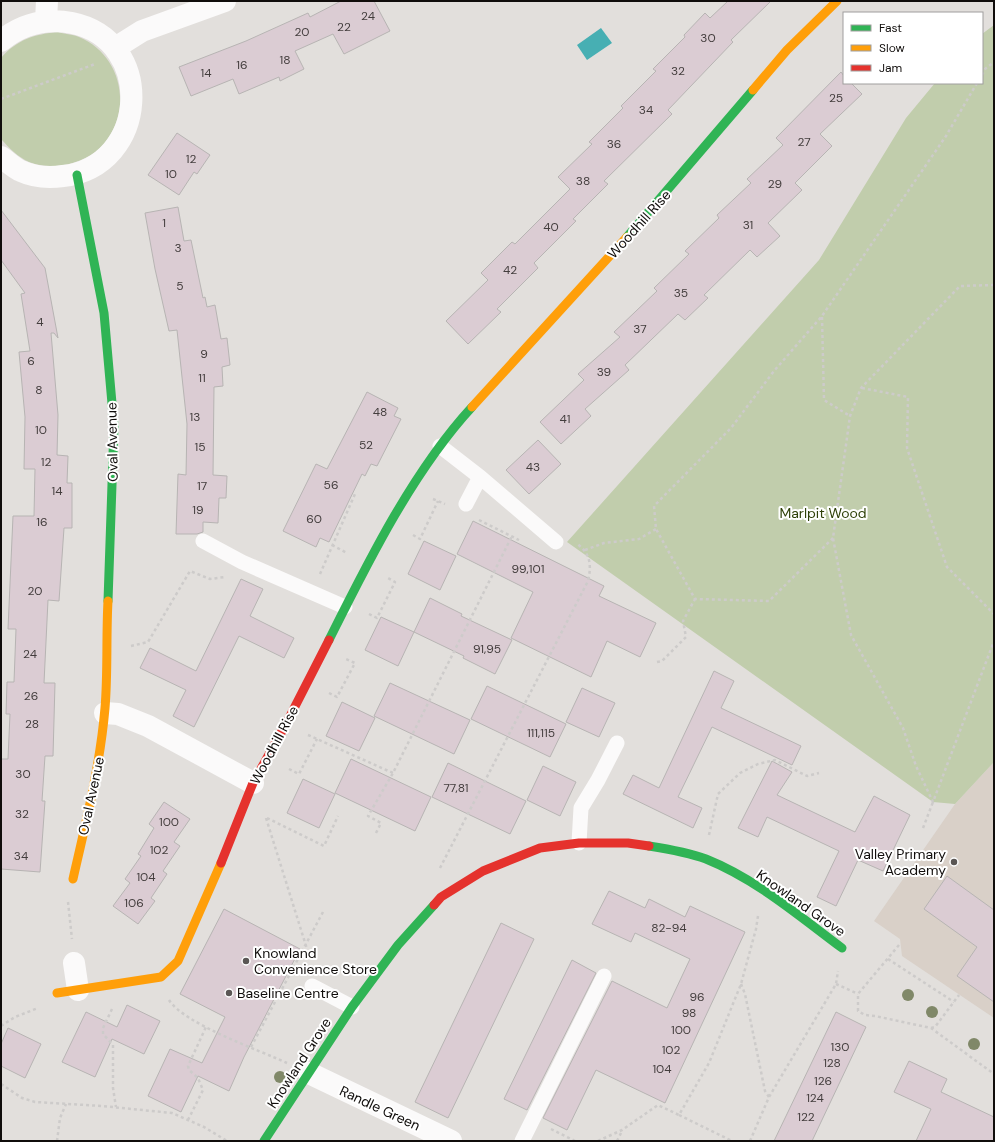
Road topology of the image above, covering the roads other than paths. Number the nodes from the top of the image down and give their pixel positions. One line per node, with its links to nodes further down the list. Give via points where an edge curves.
1 (225, 1): 5 (street, via 142,31)
2 (837, 1): 8 (street, Woodhill Rise, via 787,50 654,208 469,410)
3 (46, 11): 4 (street); 5 (street, via 60,21 79,25 96,33)
4 (1, 42)
5 (115, 48): 7 (street, via 126,68 132,94 130,120 119,144 100,163)
6 (1, 157): 7 (street, via 21,171 49,178)
7 (76, 175): 14 (street, Oval Avenue, via 104,313 114,426)
8 (440, 446): 9 (lane); 13 (street, Woodhill Rise, via 411,488)
9 (480, 477): 10 (lane); 12 (lane)
10 (466, 504)
11 (203, 541): 13 (lane, via 242,562)
12 (556, 542)
13 (345, 607): 16 (street, Woodhill Rise)
14 (106, 712): 16 (street, via 148,726); 18 (street, Oval Avenue, via 101,755)
15 (618, 743): 17 (lane, via 581,808)
16 (253, 783): 23 (street, Woodhill Rise, via 209,894 178,960 161,977)
17 (579, 843): 19 (street, Knowland Grove, via 628,842 680,851 706,859 761,888); 25 (street, Knowland Grove, via 540,848 483,871 441,897 398,945)
18 (73, 879)
19 (842, 948)
20 (74, 963): 23 (street)
21 (604, 976): 29 (lane)
22 (312, 986): 25 (lane)
23 (78, 990): 24 (street)
24 (57, 993)
25 (352, 1007): 26 (street, Knowland Grove)
26 (309, 1073): 27 (street, Knowland Grove); 28 (street, Randle Green)
27 (264, 1141)
28 (451, 1141)
29 (522, 1141)

